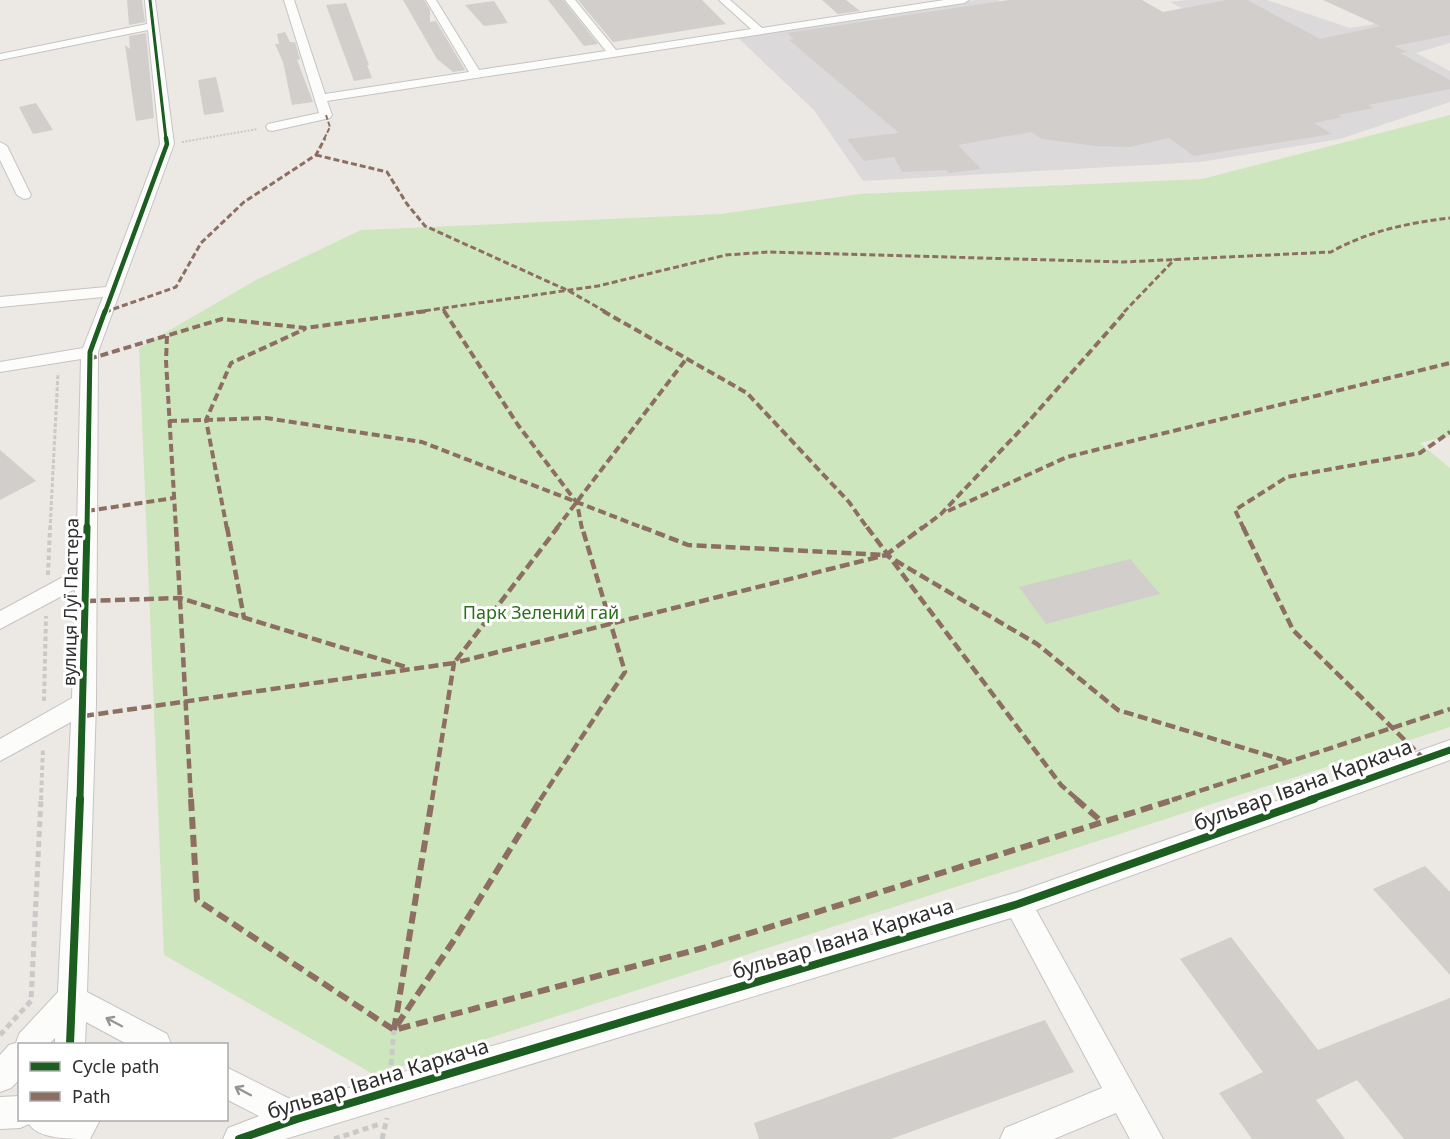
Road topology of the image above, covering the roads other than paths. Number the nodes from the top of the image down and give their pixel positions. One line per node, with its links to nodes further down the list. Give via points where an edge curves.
1 (150, 0): 9 (street)
2 (289, 0): 14 (street)
3 (431, 0): 13 (street)
4 (570, 0): 11 (street)
5 (724, 0): 10 (street)
6 (964, 0): 8 (street)
7 (861, 5): 8 (street)
8 (875, 15): 10 (street)
9 (153, 26): 12 (street); 18 (street, вулиця Луї Пастера, via 167,144)
10 (758, 30): 11 (street)
11 (613, 53): 13 (street)
12 (0, 57)
13 (475, 73): 14 (street)
14 (321, 98): 15 (street, via 326,115)
15 (272, 127)
16 (0, 146): 17 (street)
17 (24, 195)
18 (113, 291): 19 (street); 20 (street, вулиця Луї Пастера)
19 (0, 302)
20 (90, 352): 21 (street); 22 (street, вулиця Луї Пастера)
21 (0, 367)
22 (86, 574): 23 (street); 24 (street, вулиця Луї Пастера)
23 (0, 621)
24 (84, 703): 26 (street); 28 (street, вулиця Луї Пастера)
25 (1450, 750): 27 (street, бульвар Івана Каркача)
26 (0, 751)
27 (1018, 904): 35 (street); 41 (street, бульвар Івана Каркача)
28 (71, 999): 29 (street); 30 (street, вулиця Луї Пастера); 31 (street, one-way to 28)
29 (31, 1043)
30 (70, 1043)
31 (154, 1043)
32 (18, 1058): 33 (street)
33 (0, 1077)
34 (228, 1083): 41 (street, one-way to 34)
35 (1123, 1095): 44 (street); 45 (street)
36 (18, 1112): 37 (street)
37 (0, 1113)
38 (47, 1121): 42 (street)
39 (69, 1121): 42 (street)
40 (82, 1121): 42 (street)
41 (290, 1129): 43 (street, бульвар Івана Каркача)
42 (68, 1139)
43 (239, 1139)
44 (1016, 1139)
45 (1147, 1139)

